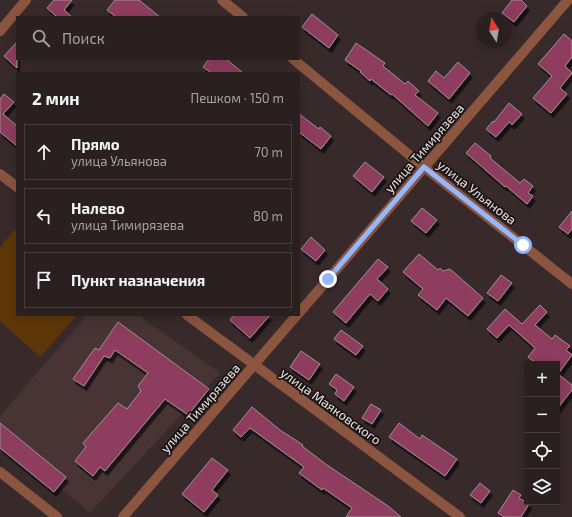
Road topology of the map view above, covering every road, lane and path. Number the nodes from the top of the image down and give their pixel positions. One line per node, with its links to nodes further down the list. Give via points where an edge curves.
1 (26, 0): 5 (street)
2 (222, 0): 4 (street)
3 (568, 0): 7 (street, улица Тимирязева)
4 (242, 16)
5 (0, 31)
6 (295, 60): 7 (street, улица Ульянова)
7 (424, 167): 10 (street, улица Ульянова); 11 (street, улица Тимирязева)
8 (0, 174): 9 (street)
9 (16, 186)
10 (572, 284)
11 (300, 312)
12 (188, 316): 14 (street, улица Маяковского)
13 (296, 316): 14 (street, улица Тимирязева)
14 (254, 365): 17 (street, улица Тимирязева); 18 (street, улица Маяковского)
15 (0, 472): 16 (street)
16 (57, 517)
17 (123, 517)
18 (460, 517)

